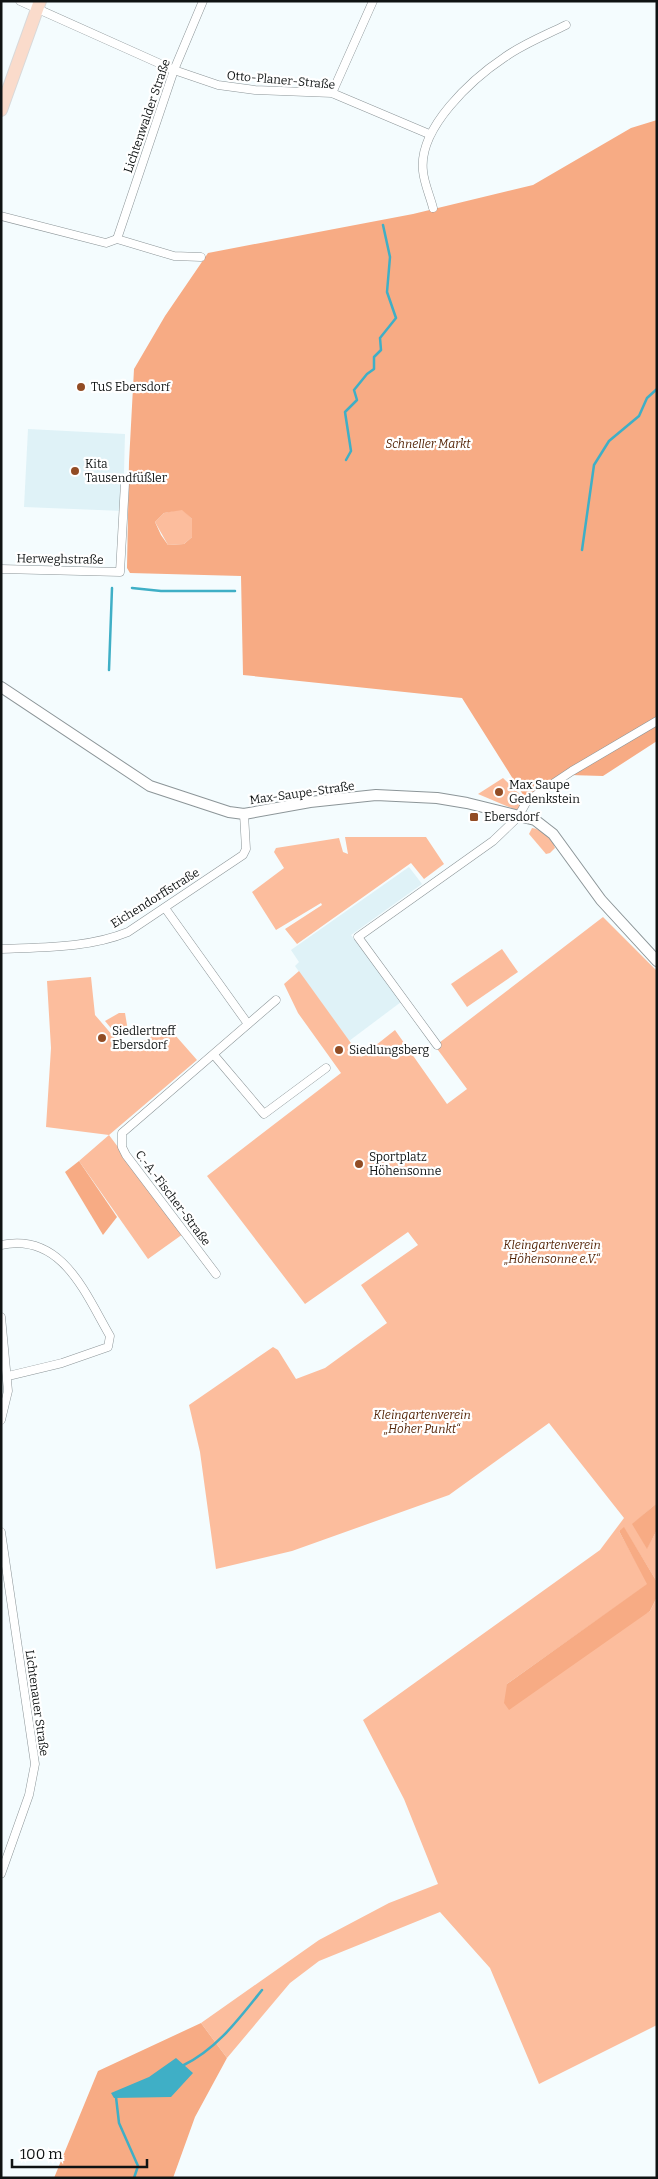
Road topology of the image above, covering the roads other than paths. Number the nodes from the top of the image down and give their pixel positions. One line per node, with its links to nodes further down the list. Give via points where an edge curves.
1 (20, 1): 4 (street, Otto-Planer-Straße)
2 (203, 1): 6 (street, Lichtenwalder Straße)
3 (373, 1): 7 (street)
4 (38, 5): 6 (street, Otto-Planer-Straße); 8 (main road)
5 (566, 25): 9 (street, via 505,56 466,88)
6 (174, 70): 7 (street, Otto-Planer-Straße, via 218,86); 12 (street, Lichtenwalder Straße)
7 (332, 93): 9 (street, Otto-Planer-Straße)
8 (1, 110)
9 (429, 134): 10 (street, via 423,170)
10 (433, 208)
11 (1, 216): 12 (street, via 106,242)
12 (117, 239): 13 (street, via 174,256)
13 (201, 257)
14 (125, 483): 15 (street, Herweghstraße, via 120,572)
15 (1, 569)
16 (1, 687): 18 (street, Max-Saupe-Straße, via 150,786)
17 (657, 721): 19 (street, via 527,801)
18 (244, 814): 19 (street, Max-Saupe-Straße, via 376,795 437,798); 20 (street, Eichendorffstraße, via 246,849 243,855)
19 (518, 817): 22 (street, Max-Saupe-Straße, via 535,820 552,834 601,900); 25 (street, via 493,841 358,937)
20 (165, 908): 21 (street, Eichendorffstraße, via 128,932 108,940); 24 (street)
21 (1, 949)
22 (657, 961)
23 (276, 1000): 24 (street, C.-A.-Fischer-Straße)
24 (248, 1024): 26 (street, C.-A.-Fischer-Straße)
25 (437, 1045)
26 (214, 1055): 27 (street, via 264,1114); 29 (street, C.-A.-Fischer-Straße, via 122,1133 122,1147)
27 (326, 1068)
28 (1, 1245): 31 (street, via 14,1243 38,1247 63,1261 110,1336 108,1347 62,1363)
29 (216, 1274)
30 (1, 1317): 31 (street)
31 (8, 1376): 32 (street)
32 (1, 1420)
33 (1, 1532): 34 (street, Lichtenauer Straße, via 35,1764 28,1796)
34 (1, 1874)

